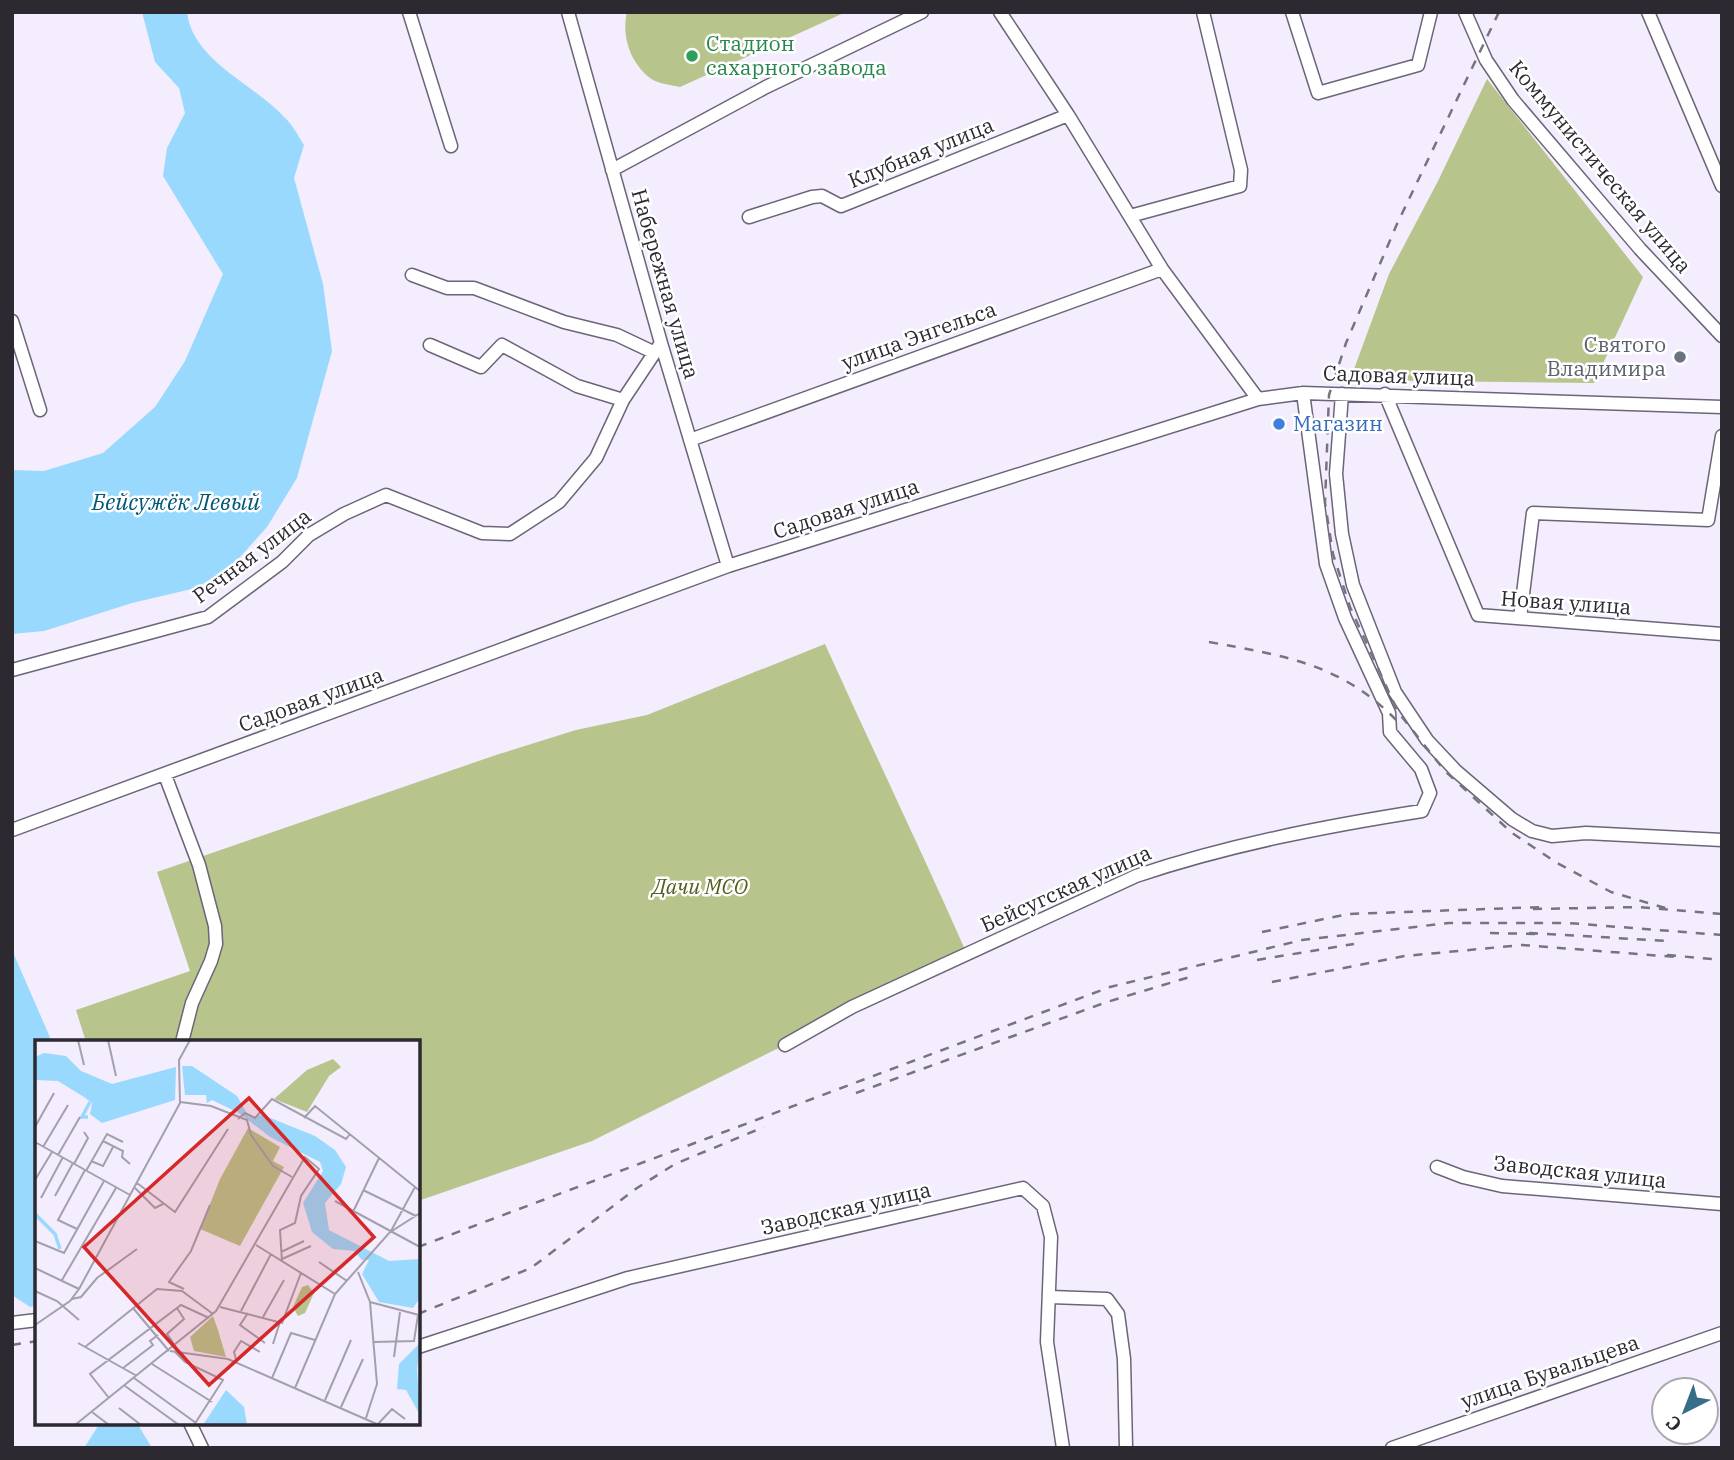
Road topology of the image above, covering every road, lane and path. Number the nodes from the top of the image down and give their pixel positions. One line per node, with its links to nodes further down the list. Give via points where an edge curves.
1 (410, 12): 11 (street)
2 (568, 12): 12 (street, Набережная улица)
3 (922, 12): 12 (street, via 766,87)
4 (1000, 12): 10 (street)
5 (1203, 12): 14 (street, via 1241,170 1240,186)
6 (1292, 12): 7 (street, via 1318,93 1418,65)
7 (1431, 12)
8 (1465, 12): 19 (street, Коммунистическая улица, via 1486,60 1513,100 1640,249)
9 (1648, 12): 13 (street)
10 (1068, 116): 14 (street); 15 (street, Клубная улица, via 841,206 822,196 812,197)
11 (451, 146)
12 (612, 170): 21 (street, Набережная улица)
13 (1722, 186)
14 (1130, 216): 16 (street)
15 (749, 217)
16 (1162, 269): 25 (street); 30 (street, улица Энгельса)
17 (412, 275): 21 (street, via 447,288 474,288 564,322)
18 (12, 321): 28 (street)
19 (1722, 336)
20 (430, 345): 26 (street, via 481,367 502,345 577,386)
21 (657, 348): 26 (street, Речная улица); 30 (street, Набережная улица)
22 (1303, 393): 23 (street, Садовая улица); 25 (street, Садовая улица); 39 (street, Бейсугская улица, via 1326,564 1345,618 1389,713 1390,732 1420,769 1430,793 1422,811 1342,824 1136,876 852,1007)
23 (1342, 394): 24 (street, Садовая улица); 37 (street, via 1336,474 1353,586 1395,692 1427,740 1456,771 1532,831 1552,836 1586,833)
24 (1385, 394): 27 (street, Садовая улица); 32 (street, Новая улица, via 1478,615)
25 (1258, 399): 31 (street, Садовая улица)
26 (623, 400): 34 (street, Речная улица, via 596,458 559,502 510,534 482,533 386,495 309,535 282,562 208,617)
27 (1722, 407)
28 (40, 410)
29 (1722, 436): 32 (street, via 1708,520 1533,513)
30 (690, 440): 31 (street, Набережная улица)
31 (728, 566): 35 (street, Садовая улица)
32 (1520, 618): 33 (street, Новая улица)
33 (1722, 634)
34 (12, 670)
35 (165, 775): 36 (street, Садовая улица); 38 (street, via 200,865 215,926 216,944)
36 (14, 831)
37 (1722, 841)
38 (183, 1040)
39 (785, 1045)
40 (1437, 1167): 41 (street, Заводская улица, via 1502,1186)
41 (1722, 1204)
42 (1050, 1297): 46 (street, Заводская улица, via 1051,1237 1043,1206 1023,1188 628,1278); 49 (street, Заводская улица, via 1047,1342); 50 (street, via 1107,1298 1118,1314)
43 (35, 1320): 44 (street)
44 (12, 1323)
45 (1722, 1333): 51 (street, улица Бувальцева)
46 (420, 1346)
47 (191, 1425): 48 (street)
48 (202, 1448)
49 (1063, 1448)
50 (1126, 1448)
51 (1392, 1448)

